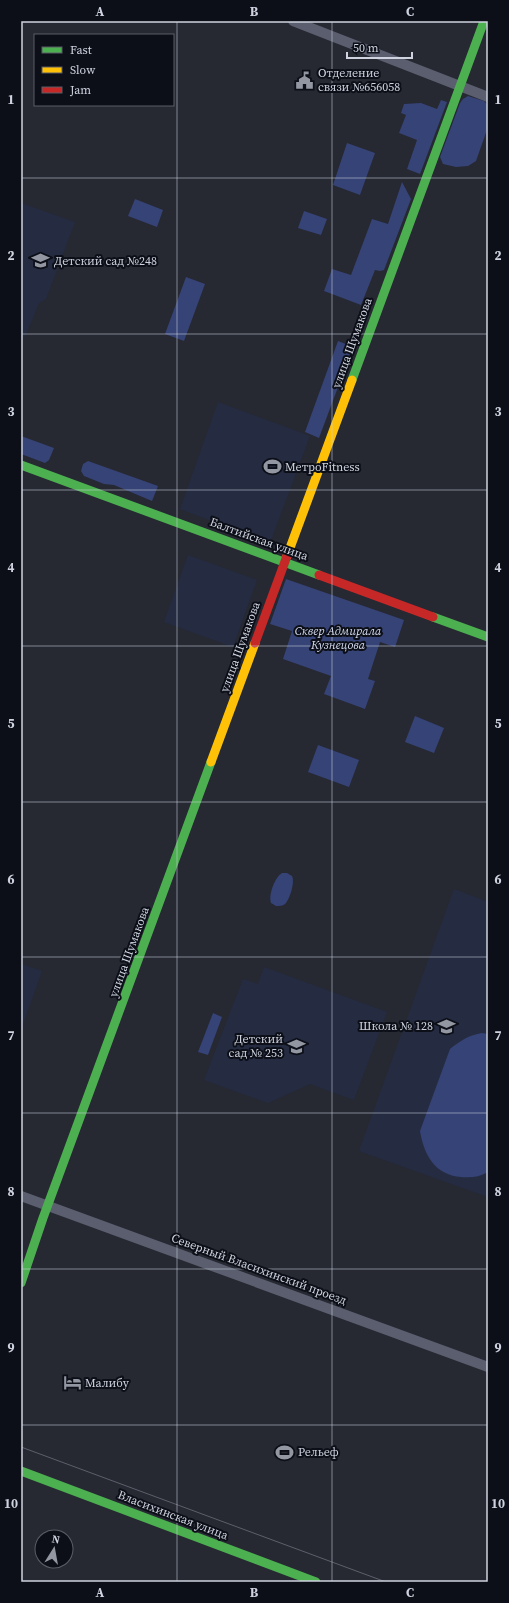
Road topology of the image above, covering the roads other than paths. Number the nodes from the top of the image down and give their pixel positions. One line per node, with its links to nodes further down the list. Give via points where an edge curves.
1 (293, 21): 3 (street)
2 (484, 21): 3 (main road, улица Шумакова)
3 (460, 86): 4 (street); 6 (main road, улица Шумакова)
4 (488, 97)
5 (21, 465): 6 (main road, Балтийская улица)
6 (285, 562): 7 (main road, Балтийская улица); 9 (main road, улица Шумакова)
7 (488, 637)
8 (21, 1196): 9 (street, Северный Власихинский проезд)
9 (48, 1206): 10 (main road, улица Шумакова); 11 (street, Северный Власихинский проезд)
10 (21, 1283)
11 (488, 1367)
12 (21, 1471): 13 (main road, Власихинская улица)
13 (316, 1582)

